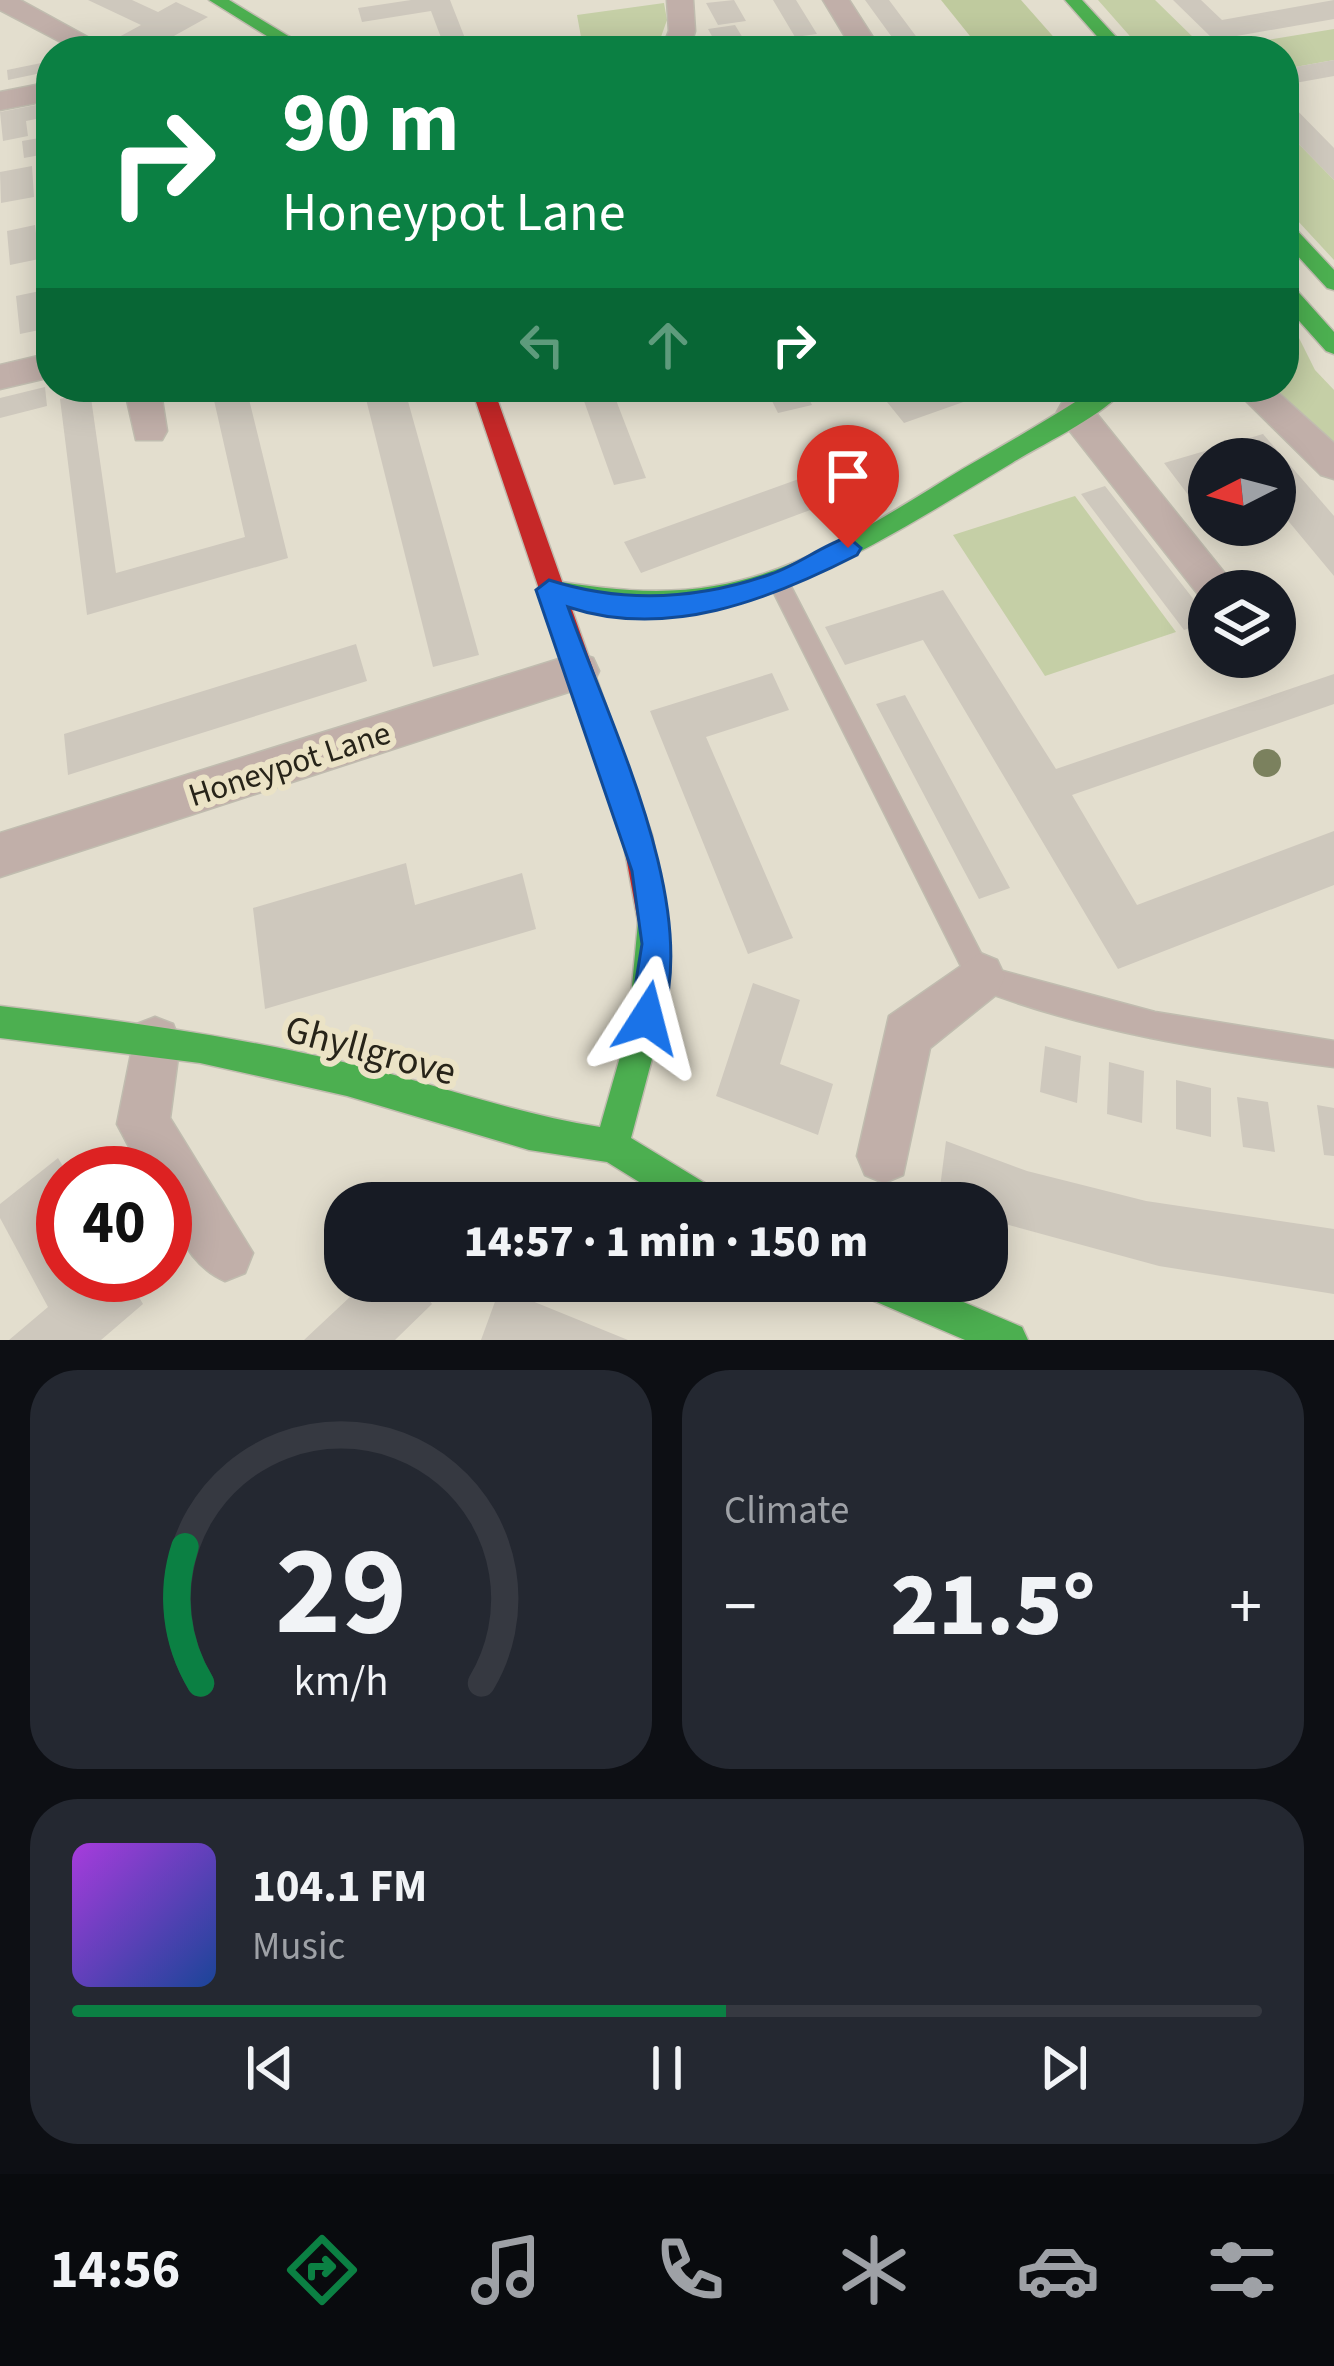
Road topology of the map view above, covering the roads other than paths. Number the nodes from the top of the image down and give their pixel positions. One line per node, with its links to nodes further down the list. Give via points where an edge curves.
1 (217, 0): 7 (street)
2 (680, 0): 8 (street)
3 (836, 0): 9 (street)
4 (1072, 0): 10 (street)
5 (8, 4): 6 (street)
6 (70, 36)
7 (278, 36)
8 (680, 36)
9 (858, 36)
10 (1106, 36)
11 (36, 94): 12 (street)
12 (0, 100)
13 (1299, 245): 14 (street)
14 (1334, 283)
15 (1299, 307): 16 (street)
16 (1334, 346)
17 (36, 368): 18 (street)
18 (0, 377)
19 (144, 402): 24 (street)
20 (487, 402): 28 (street)
21 (1092, 402): 23 (street)
22 (1266, 402): 25 (street)
23 (1076, 412): 26 (street); 27 (street)
24 (149, 431)
25 (1334, 465)
26 (1202, 570)
27 (779, 583): 28 (street, via 679,608 595,605); 31 (lane)
28 (549, 590): 29 (street)
29 (578, 671): 30 (street, Honeypot Lane); 35 (street, via 637,835 658,944)
30 (0, 855)
31 (980, 976): 34 (lane, via 1070,1007 1218,1041); 36 (street, via 907,1034)
32 (0, 1022): 33 (street, Ghyllgrove)
33 (155, 1042): 35 (street, Ghyllgrove, via 346,1079 529,1133); 38 (street, via 143,1124)
34 (1334, 1054)
35 (612, 1146): 37 (street, Ghyllgrove)
36 (884, 1156)
37 (671, 1182)
38 (225, 1253)
39 (919, 1302): 40 (street)
40 (1006, 1340)

